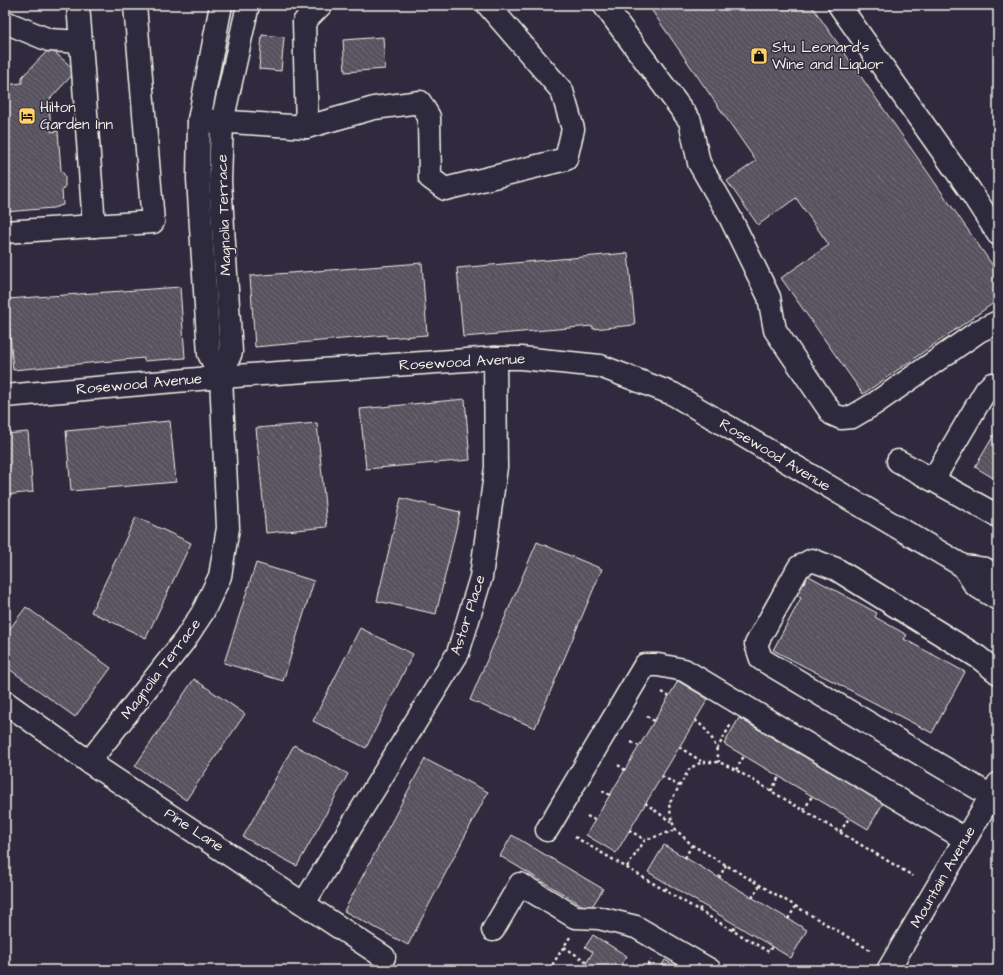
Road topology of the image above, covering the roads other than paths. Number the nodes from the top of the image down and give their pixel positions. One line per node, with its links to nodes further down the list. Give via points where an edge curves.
1 (78, 5): 10 (street)
2 (135, 5): 14 (street, via 152,222)
3 (221, 5): 11 (street, Magnolia Terrace)
4 (248, 5): 12 (street, Magnolia Terrace)
5 (321, 5): 13 (street, via 304,22)
6 (488, 5): 13 (street, via 562,91 573,129 566,159 445,189 430,178 429,117 420,102 374,108)
7 (604, 5): 17 (street, via 690,120 699,163 730,217 769,297 775,330 832,414 841,418 852,417 979,331)
8 (839, 5): 16 (street)
9 (5, 22): 10 (street, via 49,40)
10 (81, 42): 14 (street)
11 (199, 120): 12 (street); 19 (street, Magnolia Terrace, via 198,179 209,354)
12 (222, 122): 13 (street); 19 (street, Magnolia Terrace, via 220,181 231,352)
13 (307, 127)
14 (94, 226): 15 (street)
15 (5, 232)
16 (998, 234)
17 (998, 322)
18 (495, 358): 19 (street, Rosewood Avenue); 25 (street, Rosewood Avenue, via 600,366 673,394); 34 (street, Astor Place, via 496,467 481,577 458,653)
19 (221, 377): 21 (street, Rosewood Avenue); 30 (street, Magnolia Terrace, via 228,528 220,576 203,612 184,641)
20 (998, 384): 23 (street, via 992,384 986,390)
21 (5, 396)
22 (898, 461): 23 (street)
23 (933, 480): 24 (street)
24 (998, 516)
25 (963, 566): 26 (street, Rosewood Avenue, via 985,569); 27 (street, Rosewood Avenue, via 975,585)
26 (998, 577)
27 (998, 599)
28 (998, 673): 31 (street, via 978,657 836,569 812,560 799,567 756,644 761,659)
29 (5, 702): 30 (street, Pine Lane)
30 (89, 762): 34 (street, Pine Lane)
31 (994, 790): 33 (street, Mountain Avenue)
32 (547, 830): 33 (street, via 645,665 658,665 684,670)
33 (965, 839): 38 (street, Mountain Avenue)
34 (304, 903): 36 (street, Pine Lane)
35 (493, 930): 37 (street, via 520,884 575,917 599,918 636,927)
36 (384, 957)
37 (710, 970)
38 (888, 970)

